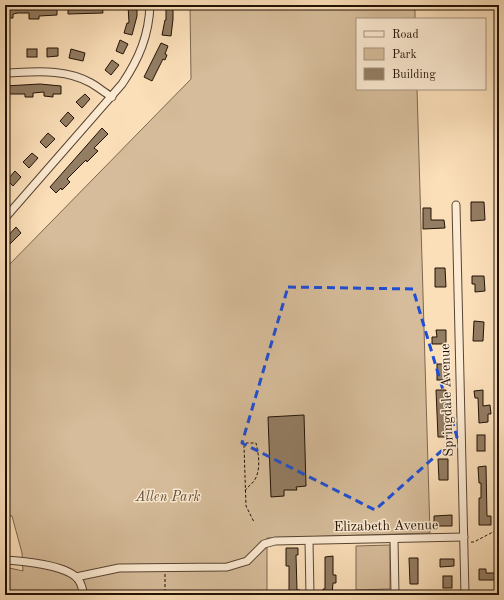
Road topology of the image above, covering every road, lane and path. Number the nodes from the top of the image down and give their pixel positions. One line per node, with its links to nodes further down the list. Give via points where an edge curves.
1 (150, 5): 3 (street, via 146,35 138,59)
2 (5, 73): 3 (street, via 66,74 91,83)
3 (112, 97): 5 (street)
4 (456, 205): 10 (street, Springdale Avenue)
5 (5, 218)
6 (245, 491): 6 (path, via 244,446 251,442 256,443 258,449 257,474); 7 (path, via 246,506)
7 (254, 522)
8 (499, 530): 10 (path, via 474,542)
9 (394, 539): 10 (street, Elizabeth Avenue); 11 (street, Elizabeth Avenue); 18 (street)
10 (464, 540): 19 (street, Springdale Avenue)
11 (309, 541): 13 (street, Elizabeth Avenue, via 269,542 247,561 227,567); 17 (street)
12 (5, 560): 14 (street, via 62,569)
13 (164, 567): 14 (street, Elizabeth Avenue, via 120,568); 16 (path)
14 (76, 577): 15 (street)
15 (84, 595)
16 (165, 595)
17 (310, 595)
18 (395, 595)
19 (465, 595)

